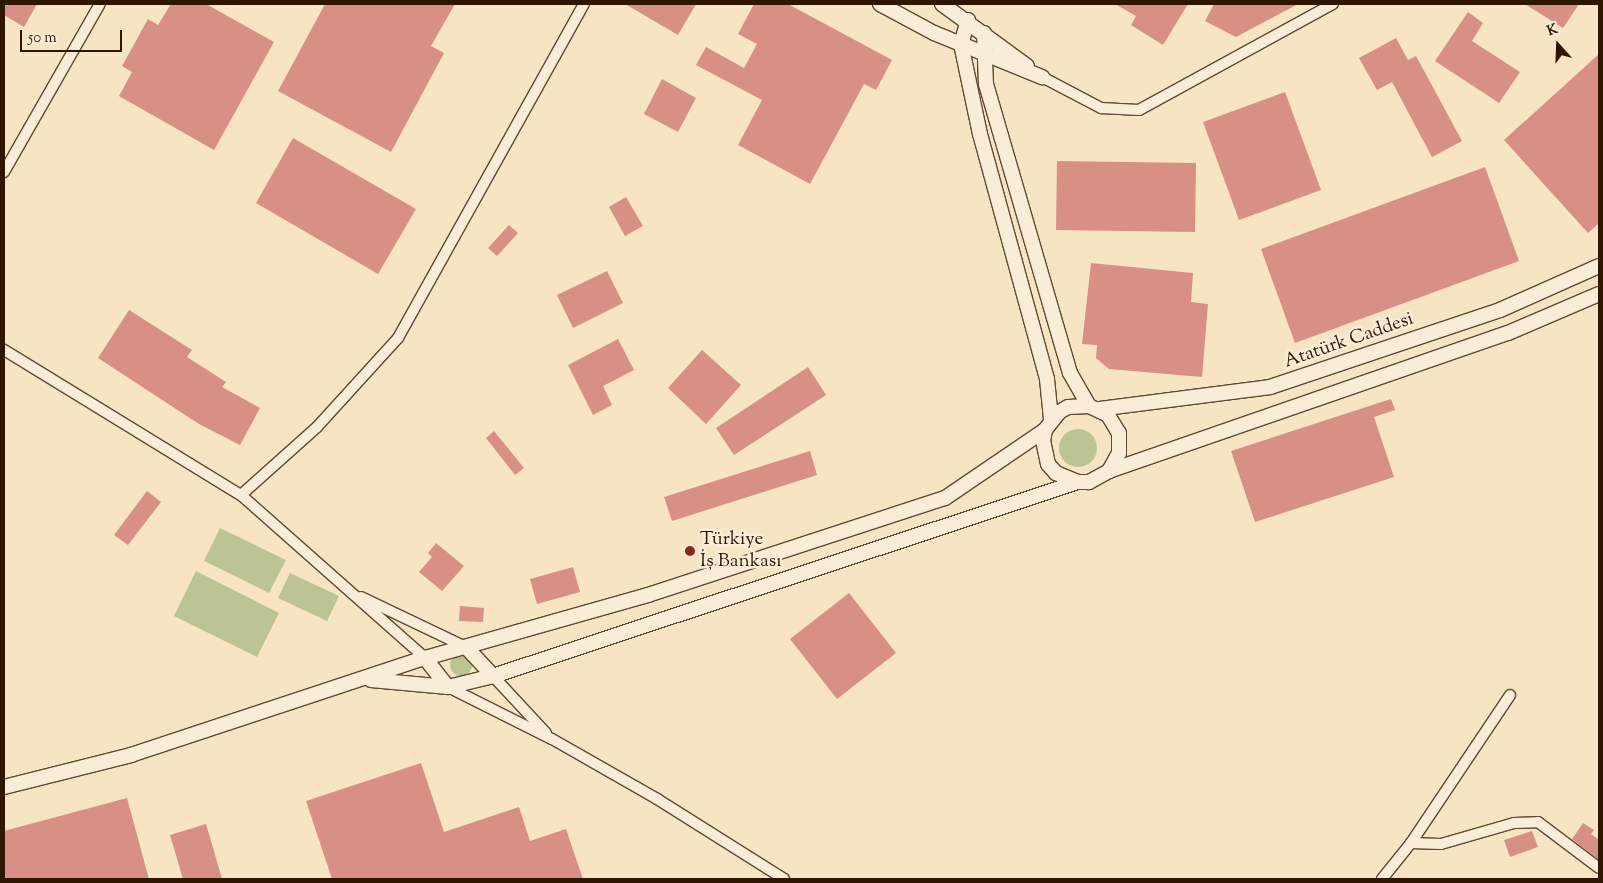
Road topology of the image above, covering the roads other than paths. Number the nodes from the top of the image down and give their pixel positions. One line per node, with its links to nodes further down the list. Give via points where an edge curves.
1 (100, 4): 11 (street)
2 (584, 4): 19 (street, via 398,338 317,427)
3 (880, 4): 8 (street)
4 (942, 4): 6 (street)
5 (1333, 4): 10 (street, via 1139,110 1101,108)
6 (968, 20): 7 (street); 8 (street)
7 (984, 33): 9 (street); 10 (street)
8 (961, 44): 9 (street); 16 (street, via 980,134 1047,379)
9 (985, 54): 10 (street); 15 (street, via 986,84 1067,364)
10 (1042, 76)
11 (4, 172)
12 (1599, 266): 15 (street, Atatürk Caddesi, via 1500,310 1270,387)
13 (1599, 294): 17 (street, via 1508,333)
14 (4, 350): 19 (street)
15 (1094, 407): 16 (street, via 1068,407); 17 (street, via 1114,423 1120,438 1119,454)
16 (1048, 425): 18 (street, via 1042,441 1048,464 1056,473); 21 (street, via 945,498 648,595)
17 (1109, 471): 18 (street, via 1089,482)
18 (1078, 482): 23 (street)
19 (241, 495): 20 (street)
20 (351, 592): 21 (street); 22 (street)
21 (466, 647): 22 (street); 23 (street)
22 (425, 658): 24 (street); 25 (street)
23 (493, 676): 25 (street); 27 (street)
24 (365, 680): 25 (street); 28 (street, via 131,755)
25 (448, 687): 27 (street)
26 (1510, 695): 29 (street)
27 (552, 739): 31 (street, via 657,799)
28 (4, 787)
29 (1411, 843): 30 (street, via 1441,844 1514,823 1538,822); 32 (street)
30 (1599, 868)
31 (784, 879)
32 (1382, 879)

